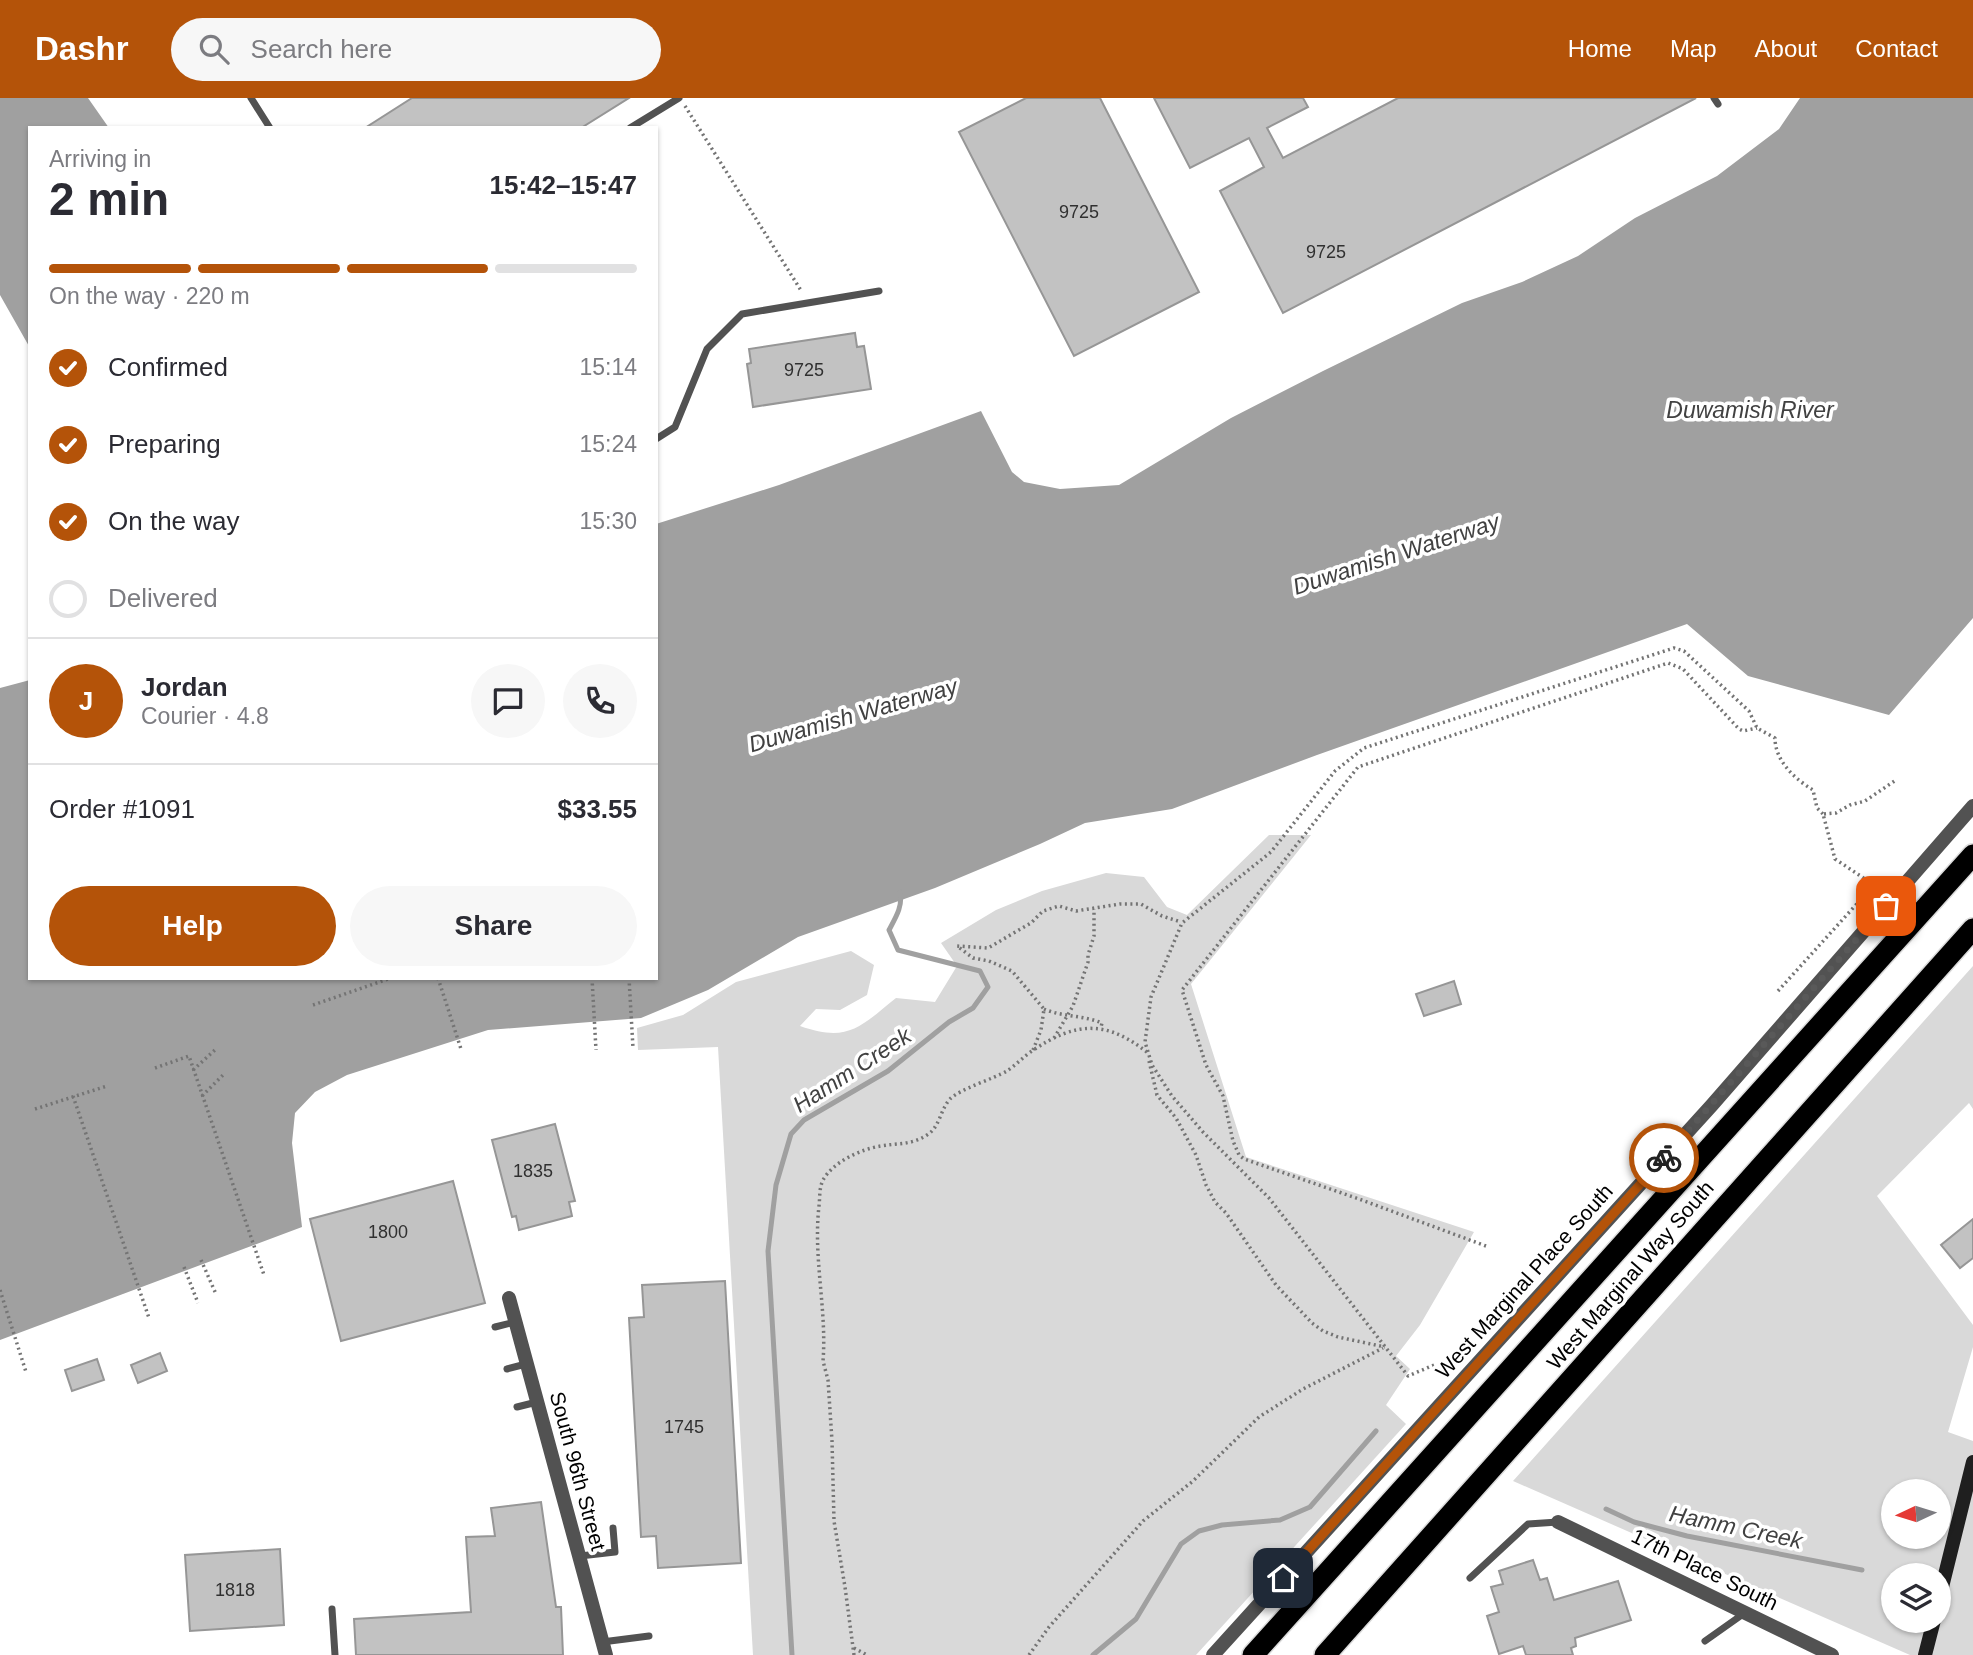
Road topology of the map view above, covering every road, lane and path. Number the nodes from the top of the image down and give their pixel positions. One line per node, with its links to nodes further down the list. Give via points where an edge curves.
1 (251, 98): 3 (lane)
2 (679, 98): 4 (lane); 6 (path)
3 (269, 126)
4 (634, 126)
5 (879, 291): 6 (lane)
6 (808, 303): 7 (lane, via 742,314 707,349 674,427)
7 (658, 438)
8 (1757, 728): 11 (path, via 1775,738 1781,762 1813,790); 14 (path, via 1749,711 1684,651 1674,648 1364,748 1335,771 1271,852); 39 (path, via 1739,729 1683,669 1668,663 1358,767 1182,990 1206,1065 1223,1096 1239,1155)
9 (1896, 780): 11 (path, via 1865,801)
10 (1973, 806): 75 (street, West Marginal Place South, via 1712,1105)
11 (1824, 814): 20 (path, via 1835,859 1877,887)
12 (1973, 855): 76 (highway, West Marginal Way South)
13 (1094, 909): 14 (path, via 1141,904); 22 (path, via 1076,911 1059,906 1043,911 989,948 957,946 973,958 1012,971); 23 (path, via 1088,961)
14 (1182, 923): 31 (path, via 1149,1007)
15 (1973, 929): 77 (highway, West Marginal Way South)
16 (385, 980): 21 (path)
17 (439, 980): 28 (path)
18 (592, 980): 29 (path)
19 (629, 980): 26 (path)
20 (1778, 990)
21 (313, 1005)
22 (1044, 1009): 23 (path); 30 (path)
23 (1068, 1015): 24 (path, via 1089,1017 1102,1023); 25 (path)
24 (1101, 1028): 25 (path, via 1079,1029); 31 (path)
25 (1052, 1040): 30 (path)
26 (633, 1048)
27 (216, 1049): 33 (path)
28 (461, 1049)
29 (596, 1050)
30 (1033, 1050): 68 (path, via 1008,1070 950,1099 926,1136 875,1147 850,1158 834,1167 821,1184 817,1232 834,1521)
31 (1148, 1053): 50 (path, via 1172,1096 1269,1198); 50 (path, via 1157,1095 1176,1118 1206,1185 1276,1285 1323,1331)
32 (155, 1068): 33 (path, via 189,1056)
33 (193, 1070): 37 (path)
34 (223, 1075): 37 (path)
35 (107, 1086): 36 (path)
36 (73, 1096): 38 (path); 47 (path)
37 (202, 1096): 42 (path)
38 (35, 1109)
39 (1486, 1246)
40 (201, 1260): 44 (path)
41 (184, 1267): 46 (path)
42 (264, 1275)
43 (0, 1290): 54 (path)
44 (216, 1294)
45 (509, 1297): 48 (street, South 96th Street)
46 (198, 1303)
47 (149, 1318)
48 (516, 1322): 49 (lane); 51 (street, South 96th Street)
49 (495, 1327)
50 (1385, 1347): 52 (path, via 1408,1376); 74 (path, via 1259,1417 1193,1481 1143,1521)
51 (527, 1364): 53 (lane); 55 (street, South 96th Street)
52 (1434, 1365)
53 (507, 1369)
54 (26, 1372)
55 (537, 1402): 56 (lane); 60 (street, South 96th Street)
56 (517, 1407)
57 (1973, 1462): 61 (main road)
58 (1558, 1522): 62 (lane, via 1528,1524); 64 (street, 17th Place South)
59 (613, 1528): 60 (lane, via 615,1552)
60 (579, 1556): 69 (street, South 96th Street)
61 (1948, 1563)
62 (1470, 1577)
63 (332, 1609): 71 (lane)
64 (1747, 1612): 67 (lane); 70 (street, 17th Place South)
65 (1931, 1633): 78 (main road)
66 (649, 1636): 69 (lane)
67 (1705, 1641)
68 (853, 1648): 72 (path); 73 (path)
69 (604, 1649)
70 (1829, 1654)
71 (335, 1655)
72 (854, 1655)
73 (867, 1655)
74 (1029, 1655)
75 (1213, 1655)
76 (1253, 1655)
77 (1325, 1655)
78 (1925, 1655)

